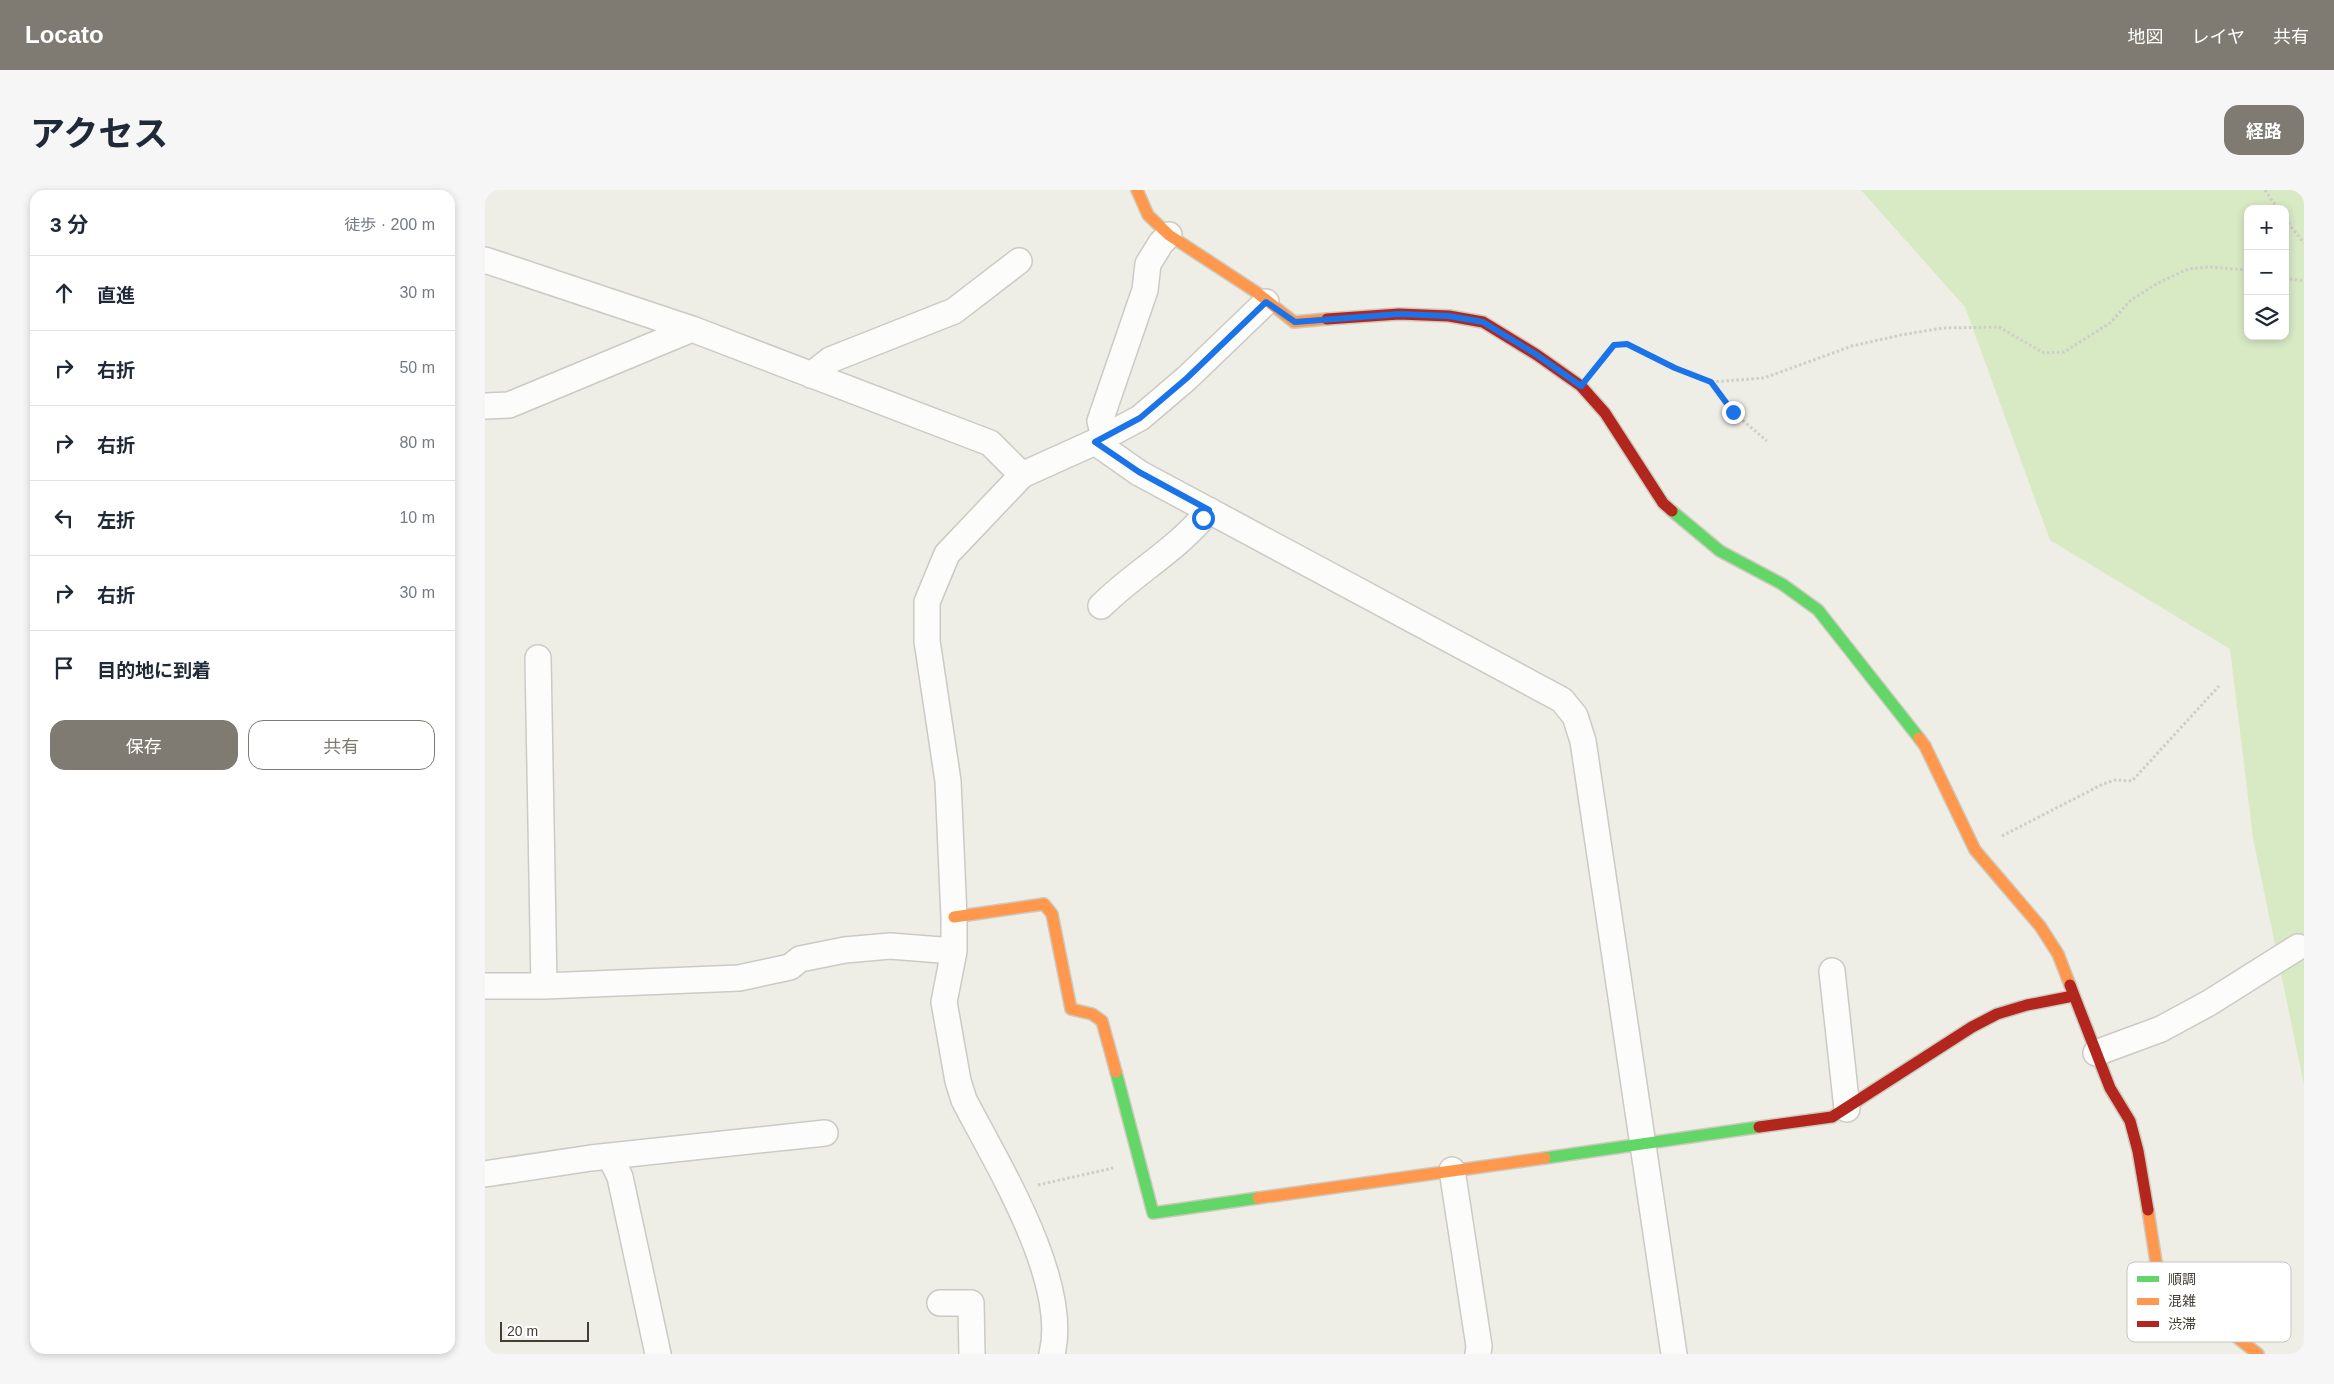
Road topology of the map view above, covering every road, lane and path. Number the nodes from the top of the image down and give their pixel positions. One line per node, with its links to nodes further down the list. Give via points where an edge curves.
1 (1137, 190): 5 (street, via 1148,215)
2 (2265, 190): 3 (path)
3 (2275, 205)
4 (2289, 224): 6 (path)
5 (1169, 235): 12 (street, via 1256,292); 18 (street, via 1148,264 1145,290 1100,421)
6 (2304, 243)
7 (485, 260): 13 (street)
8 (1019, 261): 14 (street, via 954,311 830,360)
9 (2244, 270): 15 (path, via 2188,269 2131,300 2110,323 2064,352 2044,353 1999,327 1943,328 1852,346 1764,378)
10 (2289, 279): 11 (path)
11 (2304, 282)
12 (1266, 302): 16 (street, via 1295,322 1399,314 1449,316 1483,322); 18 (street, via 1140,418)
13 (691, 329): 14 (street); 17 (street, via 509,405)
14 (811, 375): 20 (street, via 990,443)
15 (1711, 382): 16 (path, via 1627,344 1614,345); 19 (path, via 1733,412)
16 (1581, 386): 25 (street, via 1605,413 1663,503 1720,551 1782,584 1818,610 1925,746)
17 (485, 406)
18 (1099, 440): 20 (street); 21 (street, via 1139,472)
19 (1767, 441)
20 (1022, 475): 26 (street, via 947,554 927,602 927,641 948,781)
21 (1209, 510): 22 (street, via 1159,560 1121,586); 36 (street, via 1562,700 1575,716 1583,742)
22 (1101, 606)
23 (539, 658): 31 (street)
24 (2219, 686): 25 (path, via 2132,781 2115,780 2103,784)
25 (1975, 850): 32 (street, via 2040,926 2058,954)
26 (953, 917): 28 (street); 38 (street, via 1044,904 1053,914 1071,1009 1092,1014 1102,1021)
27 (2298, 947): 33 (street, via 2161,1029)
28 (953, 951): 31 (street, via 890,946 800,959 790,967 739,978); 41 (street, via 944,1002 957,1081)
29 (1832, 971): 34 (street)
30 (485, 986): 31 (street)
31 (544, 986)
32 (2073, 996): 33 (street); 34 (street, via 2027,1004 1997,1014)
33 (2096, 1053): 42 (street, via 2110,1088 2130,1121)
34 (1847, 1109): 36 (street, via 1832,1118)
35 (825, 1133): 37 (street)
36 (1643, 1143): 39 (street); 49 (street)
37 (610, 1156): 40 (street); 45 (street, via 620,1177)
38 (1138, 1162): 39 (street, via 1153,1213); 41 (path)
39 (1452, 1170): 48 (street)
40 (485, 1174)
41 (1011, 1191): 47 (street, via 1029,1228 1047,1280 1054,1313)
42 (2156, 1262)
43 (940, 1303): 46 (street, via 971,1303)
44 (2243, 1342): 50 (street)
45 (658, 1354)
46 (971, 1354)
47 (1052, 1354)
48 (1479, 1354)
49 (1674, 1354)
50 (2259, 1354)

